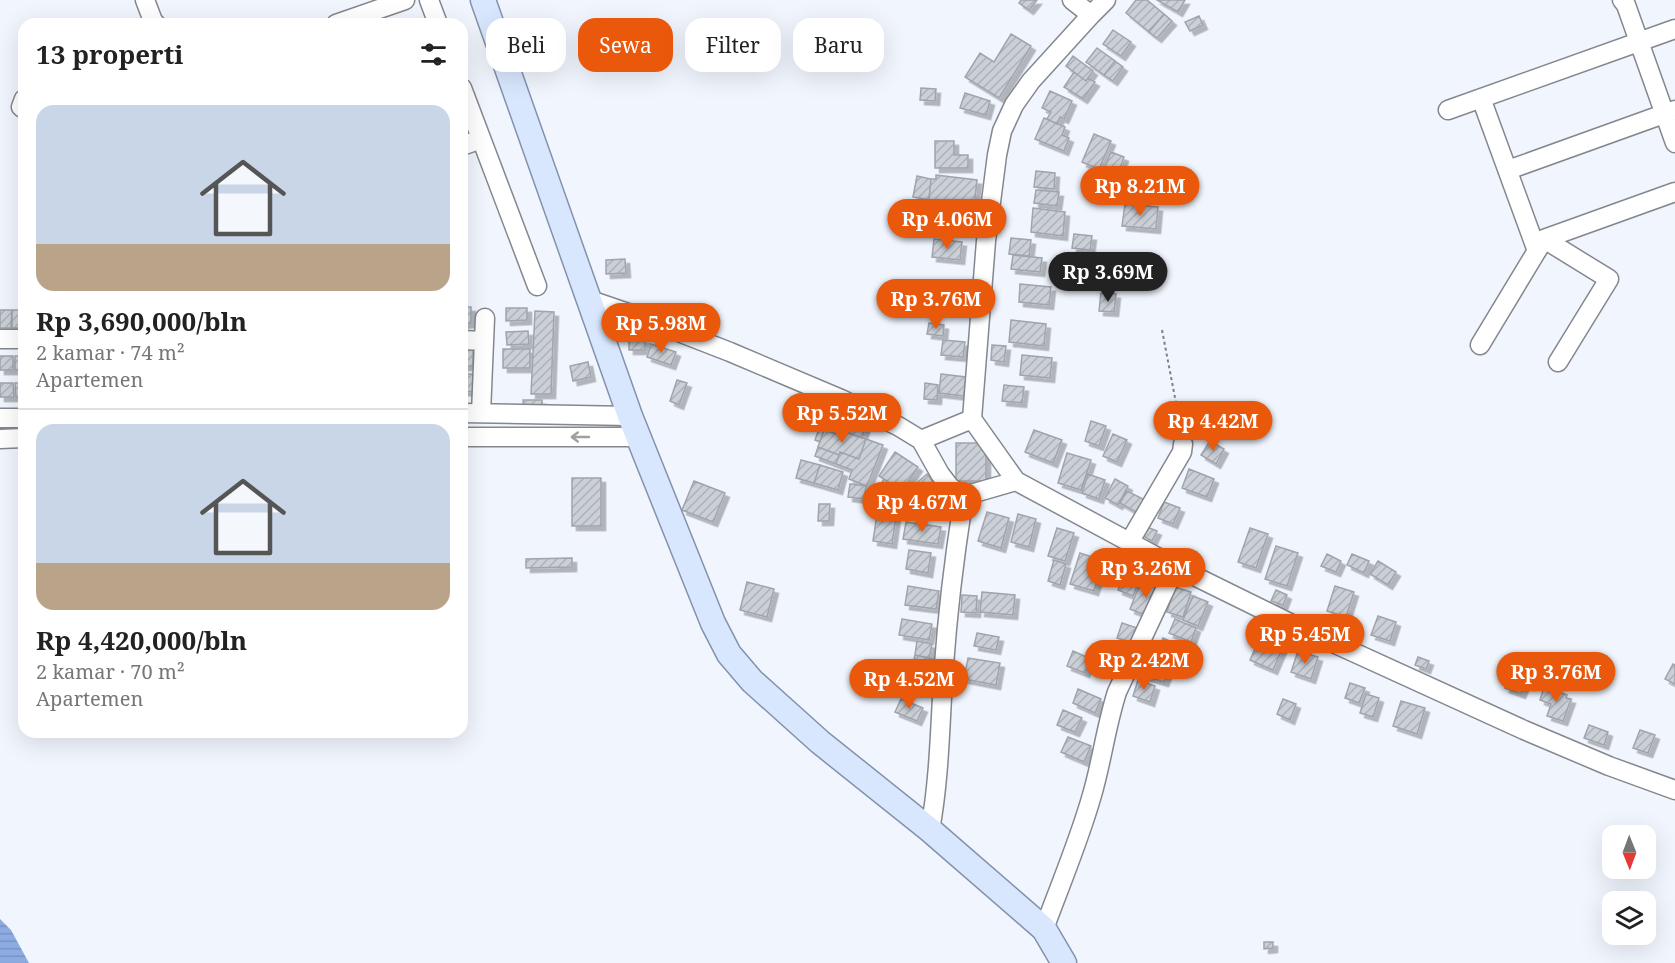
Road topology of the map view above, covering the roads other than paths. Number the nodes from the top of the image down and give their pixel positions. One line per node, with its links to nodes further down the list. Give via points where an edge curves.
1 (405, 0): 8 (street)
2 (429, 0): 9 (street)
3 (483, 0): 23 (main road)
4 (1072, 0): 7 (street)
5 (1106, 0): 7 (street)
6 (1622, 0): 11 (street)
7 (1091, 15): 34 (street, via 1031,81 1002,131 986,241)
8 (353, 18)
9 (436, 18)
10 (1675, 29): 11 (street)
11 (1638, 42): 12 (street); 14 (street)
12 (1481, 98): 13 (street); 19 (street)
13 (1448, 110)
14 (1670, 112): 17 (street); 19 (street)
15 (468, 122): 16 (street)
16 (481, 139): 18 (street); 22 (street)
17 (1675, 143)
18 (468, 144)
19 (1508, 170): 21 (street)
20 (1675, 192): 21 (street)
21 (1541, 245): 29 (street); 30 (street, via 1609,279)
22 (537, 286)
23 (590, 300): 35 (main road); 38 (street, via 842,399)
24 (485, 318): 28 (street)
25 (0, 339): 26 (street)
26 (18, 339)
27 (468, 340): 28 (street)
28 (484, 341): 32 (street)
29 (1480, 345)
30 (1558, 362)
31 (468, 413): 32 (street)
32 (481, 413): 35 (street)
33 (12, 418): 37 (street)
34 (972, 419): 38 (street); 40 (street)
35 (634, 426): 36 (street, one-way to 36); 45 (main road, via 729,654 774,703)
36 (468, 437)
37 (11, 438)
38 (921, 440): 41 (street, via 940,474)
39 (1183, 444): 42 (street)
40 (1016, 481): 41 (street); 42 (street)
41 (964, 496): 45 (street)
42 (1130, 542): 43 (street)
43 (1176, 566): 44 (street, via 1296,626 1524,730); 46 (street, via 1117,692 1092,795)
44 (1675, 790)
45 (930, 830): 46 (main road)
46 (1044, 929): 47 (main road)
47 (1064, 963)

